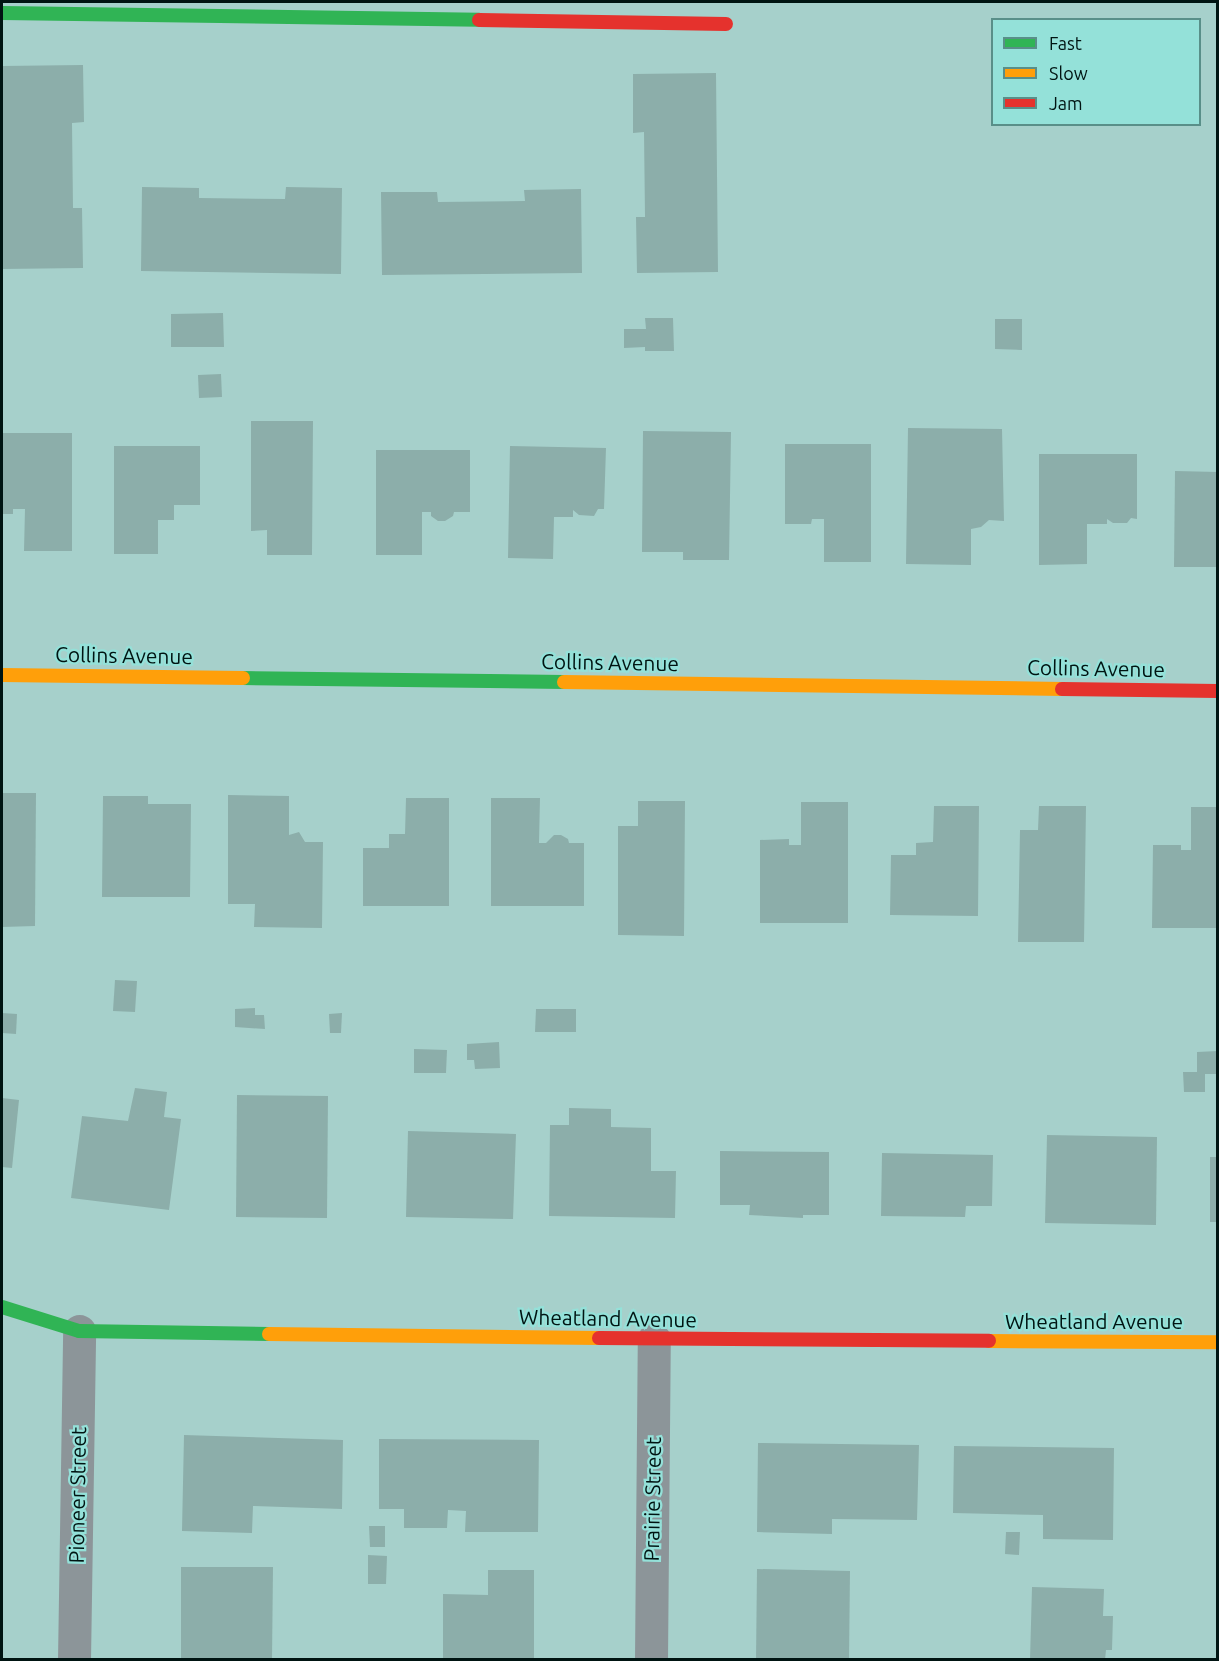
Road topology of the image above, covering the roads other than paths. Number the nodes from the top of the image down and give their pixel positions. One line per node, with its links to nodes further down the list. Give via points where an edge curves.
1 (2, 13): 2 (street)
2 (726, 24)
3 (2, 675): 4 (street, Collins Avenue)
4 (1218, 690)
5 (2, 1307): 6 (street, Wheatland Avenue)
6 (79, 1331): 7 (street, Wheatland Avenue); 9 (street, Pioneer Street)
7 (654, 1340): 8 (street, Wheatland Avenue); 10 (street, Prairie Street)
8 (1218, 1342)
9 (74, 1659)
10 (651, 1659)

